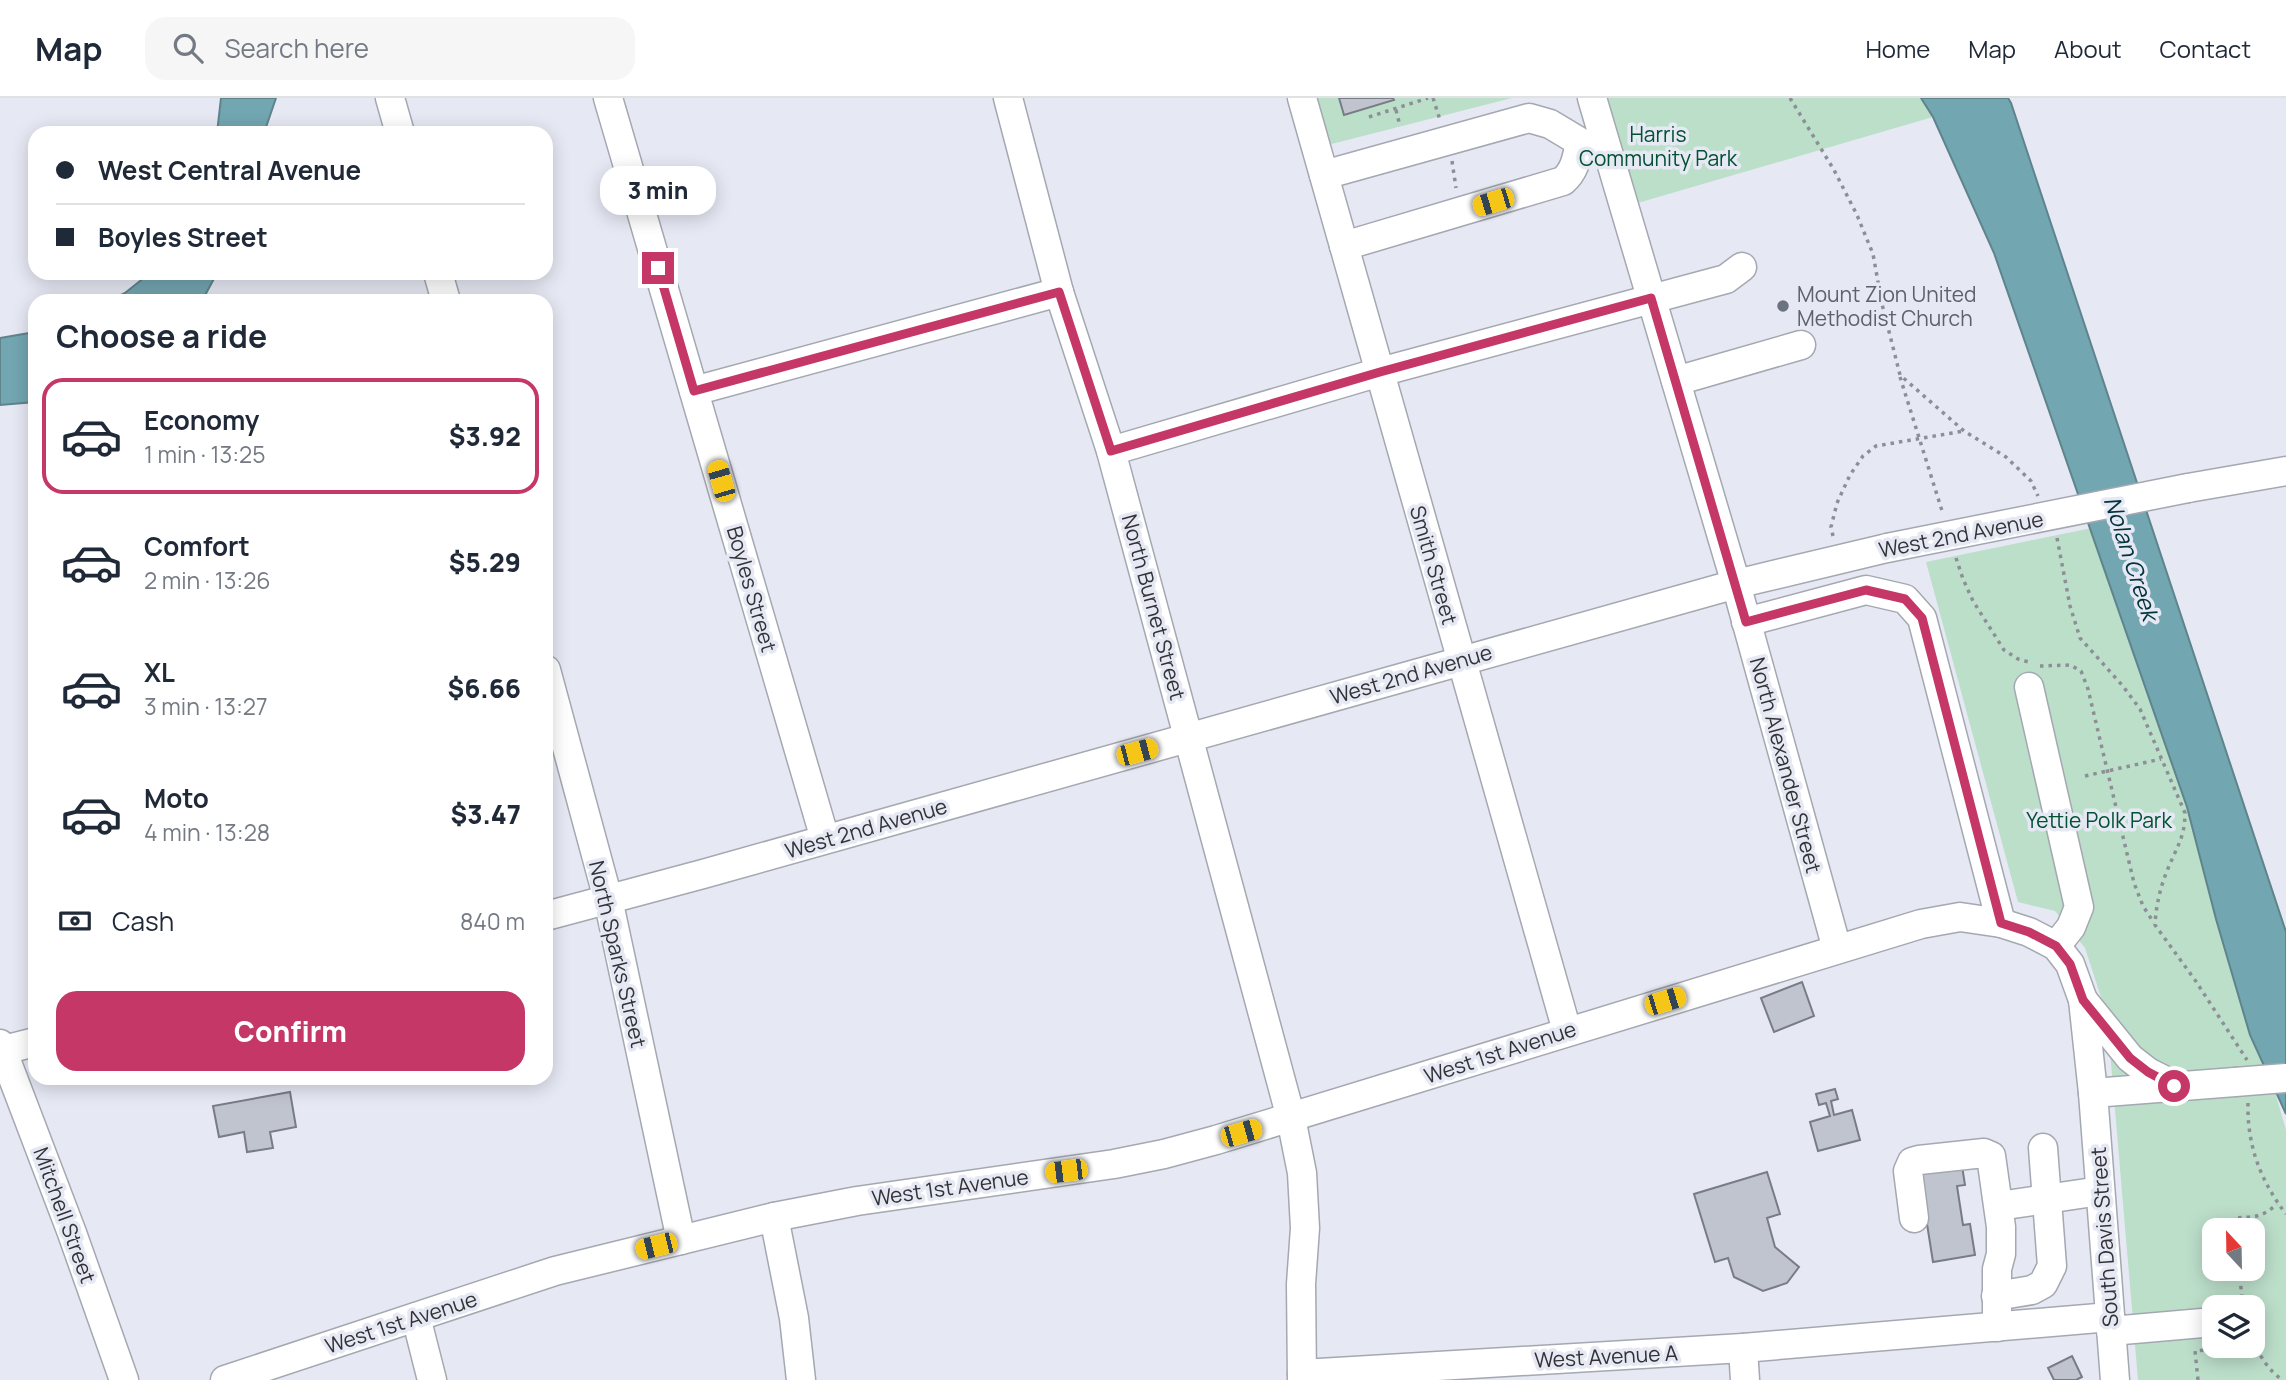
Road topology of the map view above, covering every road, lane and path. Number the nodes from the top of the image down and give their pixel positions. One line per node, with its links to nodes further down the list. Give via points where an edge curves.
1 (390, 98): 9 (street)
2 (608, 98): 21 (street, Boyles Street)
3 (1008, 98): 15 (street, North Burnet Street)
4 (1302, 98): 12 (street, Smith Street)
5 (1428, 98): 7 (path)
6 (1592, 98): 11 (street, North Alexander Street)
7 (1396, 110): 8 (path); 10 (path)
8 (1369, 117)
9 (398, 126)
10 (1400, 126)
11 (1592, 139): 12 (street, via 1529,118); 13 (street, via 1563,181); 16 (street, North Alexander Street)
12 (1324, 174): 13 (street, Smith Street)
13 (1344, 246): 18 (street, Smith Street)
14 (1742, 267): 16 (street, via 1726,279)
15 (1059, 292): 21 (street); 24 (street, North Burnet Street)
16 (1651, 298): 18 (street); 20 (street, North Alexander Street)
17 (1801, 345): 20 (street)
18 (1380, 372): 24 (street); 31 (street, Smith Street)
19 (1900, 375): 23 (path)
20 (1676, 381): 29 (street, North Alexander Street)
21 (694, 391): 38 (street, Boyles Street)
22 (1964, 431): 23 (path)
23 (1920, 438): 26 (path); 28 (path, via 1876,446 1850,475 1831,527)
24 (1111, 451): 34 (street, North Burnet Street)
25 (2286, 471): 28 (street, West 2nd Avenue, bridge)
26 (1943, 515)
27 (1955, 554): 36 (path, via 1973,601 2004,650 2040,666 2070,665 2081,671)
28 (1838, 559): 29 (street, West 2nd Avenue)
29 (1736, 584): 30 (street, North Alexander Street); 31 (street, West 2nd Avenue)
30 (1746, 622): 41 (street, via 1866,590 1905,599 1922,618); 44 (street, North Alexander Street)
31 (1461, 660): 34 (street, West 2nd Avenue); 48 (street, Smith Street)
32 (2029, 687): 43 (street, via 2079,907 2071,928)
33 (553, 696): 39 (street, North Sparks Street)
34 (1189, 737): 38 (street, West 2nd Avenue); 54 (street, North Burnet Street)
35 (2161, 759): 36 (path)
36 (2108, 771): 37 (path); 42 (path, via 2134,883)
37 (2085, 776)
38 (825, 839): 39 (street, West 2nd Avenue)
39 (608, 899): 40 (street, West 2nd Avenue); 63 (street, North Sparks Street)
40 (553, 914)
41 (2001, 923): 43 (street, West 1st Avenue); 44 (street, West 1st Avenue, via 1960,917)
42 (2155, 925)
43 (2056, 946): 47 (street, via 2070,964)
44 (1837, 949): 48 (street, West 1st Avenue)
45 (2179, 960): 46 (path)
46 (2195, 980)
47 (2083, 1000): 52 (street, via 2130,1058); 53 (street, South Davis Street)
48 (1567, 1031): 54 (street, West 1st Avenue)
49 (28, 1043): 50 (street)
50 (1, 1049): 73 (street, Mitchell Street)
51 (2286, 1078): 52 (street, bridge)
52 (2174, 1086): 53 (street)
53 (2092, 1093): 56 (street, South Davis Street)
54 (1291, 1118): 60 (street, West 1st Avenue, via 1114,1164); 72 (street, North Burnet Street, via 1302,1173 1305,1228)
55 (2043, 1148): 57 (street)
56 (2100, 1191): 57 (street); 67 (street, South Davis Street)
57 (2048, 1199): 59 (street); 64 (street, via 2052,1266 2043,1284)
58 (2278, 1203): 62 (path, via 2258,1217)
59 (1999, 1206): 61 (street, via 1992,1156 1919,1160 1908,1171); 64 (street, via 2001,1254)
60 (774, 1217): 63 (street, West 1st Avenue); 76 (street)
61 (1914, 1217)
62 (2233, 1218)
63 (681, 1240): 65 (street, West 1st Avenue, via 555,1271)
64 (1996, 1296): 68 (street)
65 (416, 1317): 74 (street, West 1st Avenue); 75 (street)
66 (2202, 1322): 67 (street, West Avenue A)
67 (2110, 1324): 68 (street, West Avenue A); 78 (street, South Davis Street)
68 (1997, 1327): 69 (street, West Avenue A)
69 (1742, 1348): 72 (street, West Avenue A); 77 (street)
70 (2202, 1350): 79 (path, via 2195,1351)
71 (2262, 1358): 80 (path)
72 (1302, 1377)
73 (124, 1380)
74 (225, 1380)
75 (432, 1380)
76 (801, 1380)
77 (1745, 1380)
78 (2115, 1380)
79 (2198, 1380)
80 (2283, 1380)

